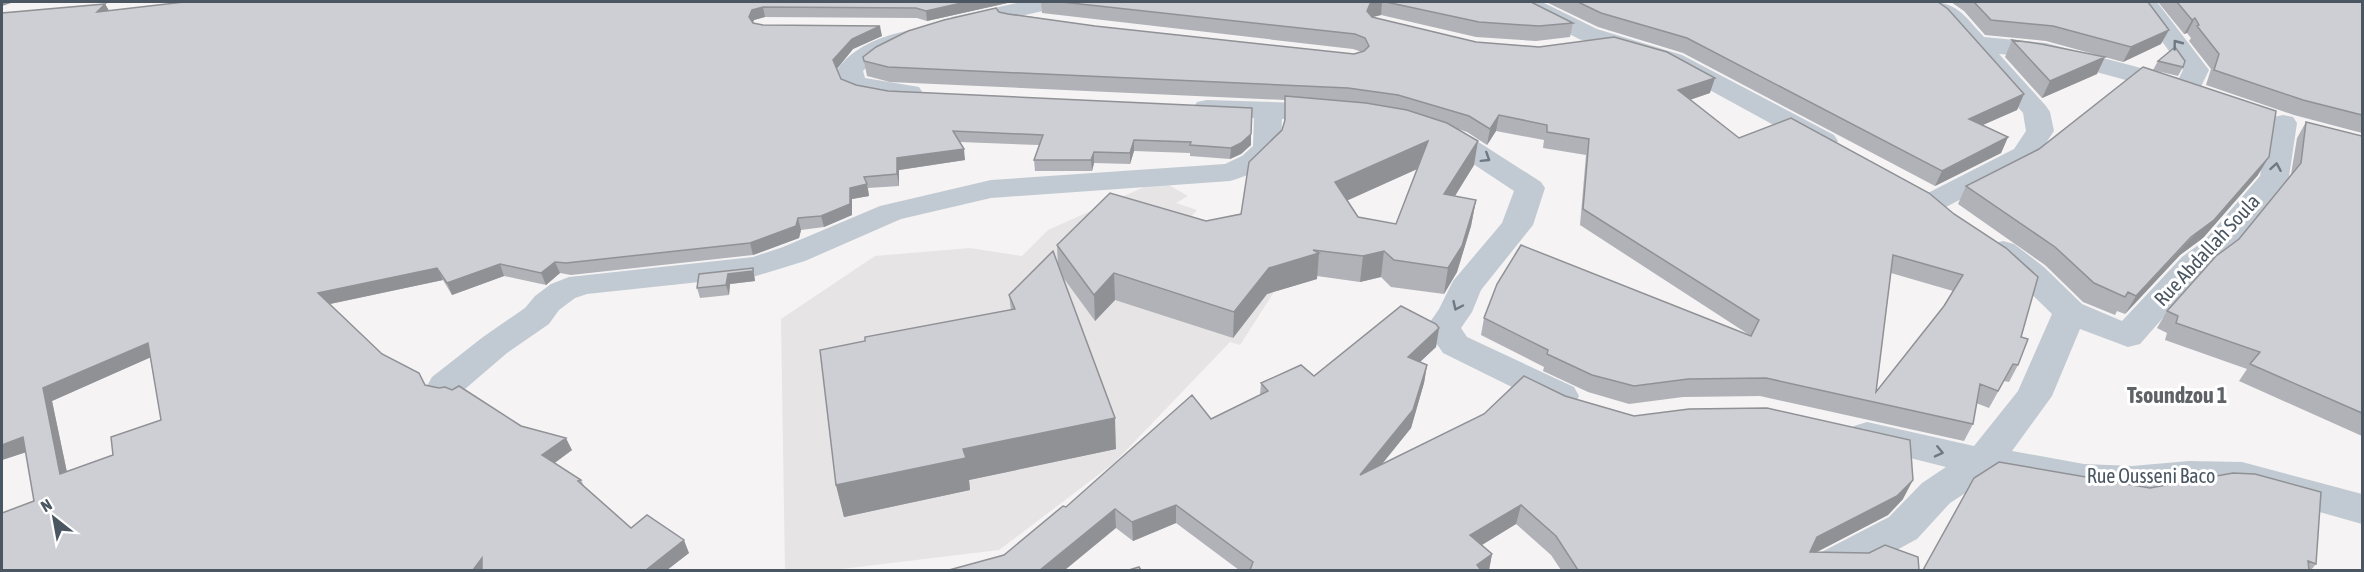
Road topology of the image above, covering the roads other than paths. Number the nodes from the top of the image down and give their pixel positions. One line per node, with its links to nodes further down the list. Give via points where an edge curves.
1 (1053, 2): 5 (street)
2 (1525, 2): 9 (street, via 1574,29)
3 (1933, 2): 10 (street)
4 (2145, 2): 12 (street, one-way to 4, via 2196,70)
5 (990, 16): 7 (street); 8 (street)
6 (868, 26): 8 (street)
7 (1061, 26)
8 (930, 29): 13 (street, via 879,48 856,60 850,70 853,82 867,88)
9 (1615, 42): 11 (street); 20 (street, via 1673,60)
10 (1978, 44): 12 (street, via 2046,51); 21 (street, via 2036,112 2040,131 2024,155)
11 (1558, 48)
12 (2188, 89): 14 (street)
13 (935, 95)
14 (2214, 98)
15 (1187, 107): 16 (street)
16 (1268, 110): 17 (street); 24 (street, via 1268,148 1252,162 1230,172 991,189 891,212 756,266 581,284 547,303 537,316)
17 (1356, 114)
18 (1406, 123): 25 (street, one-way to 25, via 1456,140 1530,188 1517,225 1465,288 1443,328 1455,345)
19 (2286, 123): 23 (street, Rue Abdallah Soula, one-way to 19, via 2128,336 2193,264 2216,247 2274,177)
20 (1851, 156)
21 (1933, 203)
22 (1985, 240): 23 (street, via 2032,274)
23 (2070, 312): 27 (street, via 2034,396)
24 (445, 386)
25 (1585, 406)
26 (1834, 428): 27 (street, Rue Ousseni Baco, one-way to 27)
27 (1983, 462): 28 (street, Rue Ousseni Baco, via 2084,478 2242,476); 29 (street, via 1936,493 1903,528)
28 (2362, 509)
29 (1825, 570)

